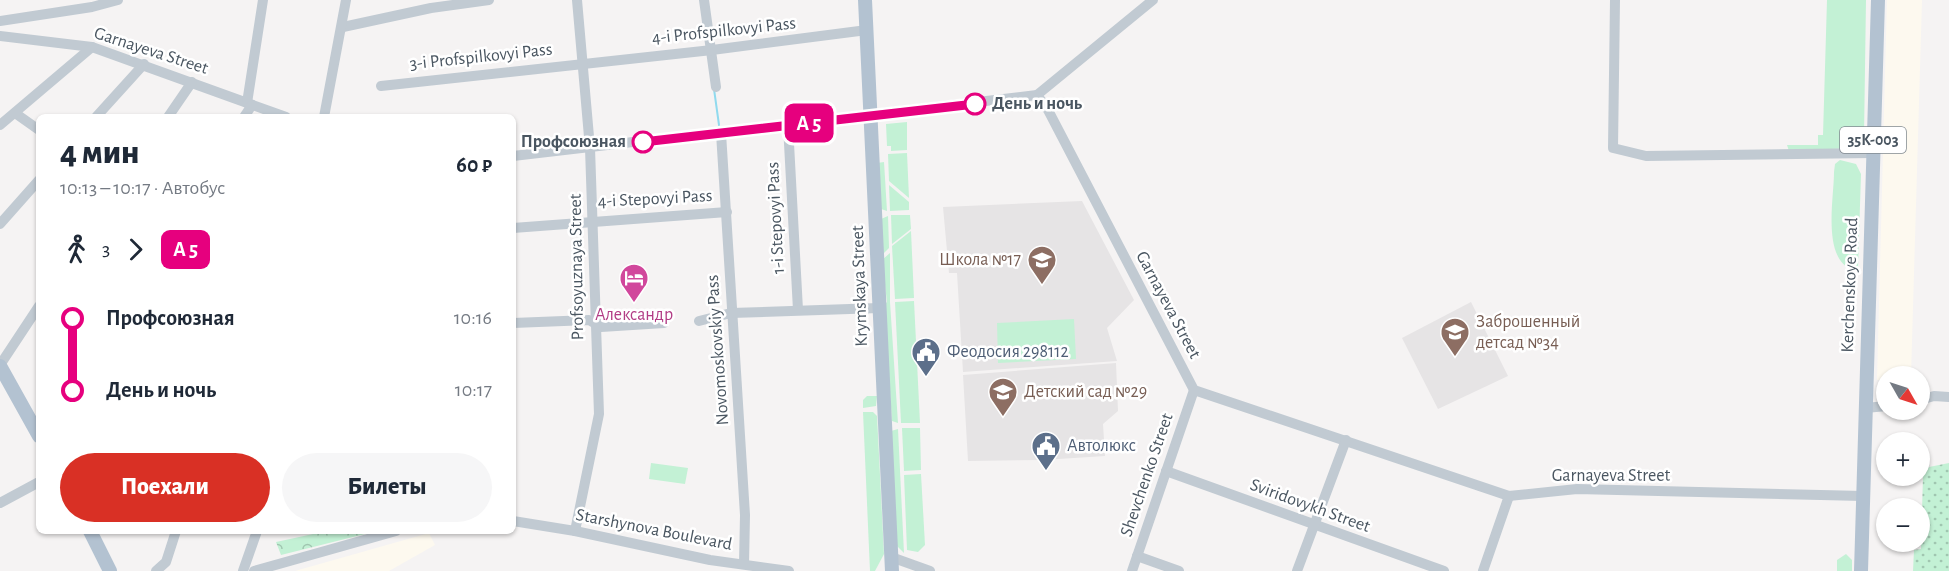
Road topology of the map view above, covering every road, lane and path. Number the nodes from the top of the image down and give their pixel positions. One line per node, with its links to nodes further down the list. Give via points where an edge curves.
1 (118, 0): 11 (street)
2 (263, 0): 24 (street)
3 (346, 0): 13 (street)
4 (489, 0): 13 (street)
5 (577, 0): 18 (street, Profsoyuznaya Street)
6 (704, 0): 17 (street)
7 (865, 0): 14 (main road, Krymskaya Street)
8 (1153, 0): 23 (street)
9 (1615, 0): 37 (street, via 1612,148 1646,156)
10 (1878, 0): 37 (main road, Kerchenskoye Road / 35К-003)
11 (75, 5): 12 (street)
12 (0, 21)
13 (343, 27): 30 (street)
14 (867, 30): 17 (street, 4-i Profspilkovyi Pass); 31 (main road, Krymskaya Street)
15 (0, 36): 16 (street, Garnayeva Street)
16 (92, 47): 19 (street, Garnayeva Street); 25 (street)
17 (712, 50): 18 (street, 4-i Profspilkovyi Pass); 22 (street)
18 (584, 63): 21 (street, 3-i Profspilkovyi Pass); 36 (street, Profsoyuznaya Street)
19 (144, 64): 20 (street, Garnayeva Street); 26 (street)
20 (192, 82): 24 (street, Garnayeva Street); 27 (street)
21 (381, 86)
22 (716, 87)
23 (1037, 95): 31 (street); 53 (street, Garnayeva Street)
24 (250, 104): 28 (street); 29 (street, Garnayeva Street)
25 (15, 113): 32 (street); 34 (street)
26 (99, 114)
27 (170, 114)
28 (245, 114)
29 (278, 114)
30 (325, 114)
31 (871, 116): 33 (street); 44 (main road, Krymskaya Street)
32 (0, 125)
33 (788, 125): 35 (street); 45 (street, 1-i Stepovyi Pass)
34 (36, 128)
35 (722, 133): 36 (street); 40 (street, Novomoskovskiy Pass)
36 (590, 148): 38 (street); 41 (street, Profsoyuznaya Street)
37 (1872, 153): 57 (main road, Kerchenskoye Road / 35К-003)
38 (516, 156)
39 (36, 183): 42 (street)
40 (727, 212): 41 (street, 4-i Stepovyi Pass); 47 (street, Novomoskovskiy Pass)
41 (593, 220): 43 (street, 4-i Stepovyi Pass); 51 (street, Profsoyuznaya Street)
42 (0, 224)
43 (516, 228)
44 (879, 308): 45 (street); 74 (main road, Krymskaya Street)
45 (798, 310): 47 (street)
46 (36, 311): 52 (street)
47 (731, 313): 48 (street); 73 (street, Novomoskovskiy Pass, via 745,515)
48 (699, 321)
49 (516, 323): 51 (street, via 589,320)
50 (664, 323): 51 (street, via 601,327)
51 (594, 324): 67 (street, Profsoyuznaya Street, via 599,414)
52 (0, 365): 58 (main road)
53 (1194, 390): 59 (street, Garnayeva Street); 60 (street, Shevchenko Street)
54 (1930, 397): 55 (street)
55 (1949, 397)
56 (1876, 407): 57 (street)
57 (1865, 408): 63 (main road, Kerchenskoye Road / 35К-003)
58 (36, 431)
59 (1346, 440): 62 (street, Garnayeva Street); 66 (street)
60 (1166, 471): 66 (street, Sviridovykh Street); 72 (street, Shevchenko Street)
61 (36, 484): 64 (street)
62 (1509, 496): 63 (street, Garnayeva Street, via 1577,489); 85 (street)
63 (1863, 496): 86 (main road, Kerchenskoye Road / 35К-003)
64 (0, 503)
65 (516, 521): 67 (street, Starshynova Boulevard)
66 (1314, 525): 83 (street); 84 (street, Sviridovykh Street)
67 (575, 531): 73 (street, Starshynova Boulevard)
68 (92, 534): 75 (main road)
69 (175, 534): 76 (street, via 165,562)
70 (256, 534): 77 (street)
71 (385, 534): 78 (street)
72 (1137, 555): 81 (street, Shevchenko Street); 82 (street)
73 (744, 564): 79 (street, Starshynova Boulevard)
74 (891, 564): 80 (street)
75 (110, 571)
76 (156, 571)
77 (243, 571)
78 (254, 571)
79 (789, 571)
80 (930, 571)
81 (1132, 571)
82 (1179, 571)
83 (1297, 571)
84 (1444, 571)
85 (1483, 571)
86 (1861, 571)

